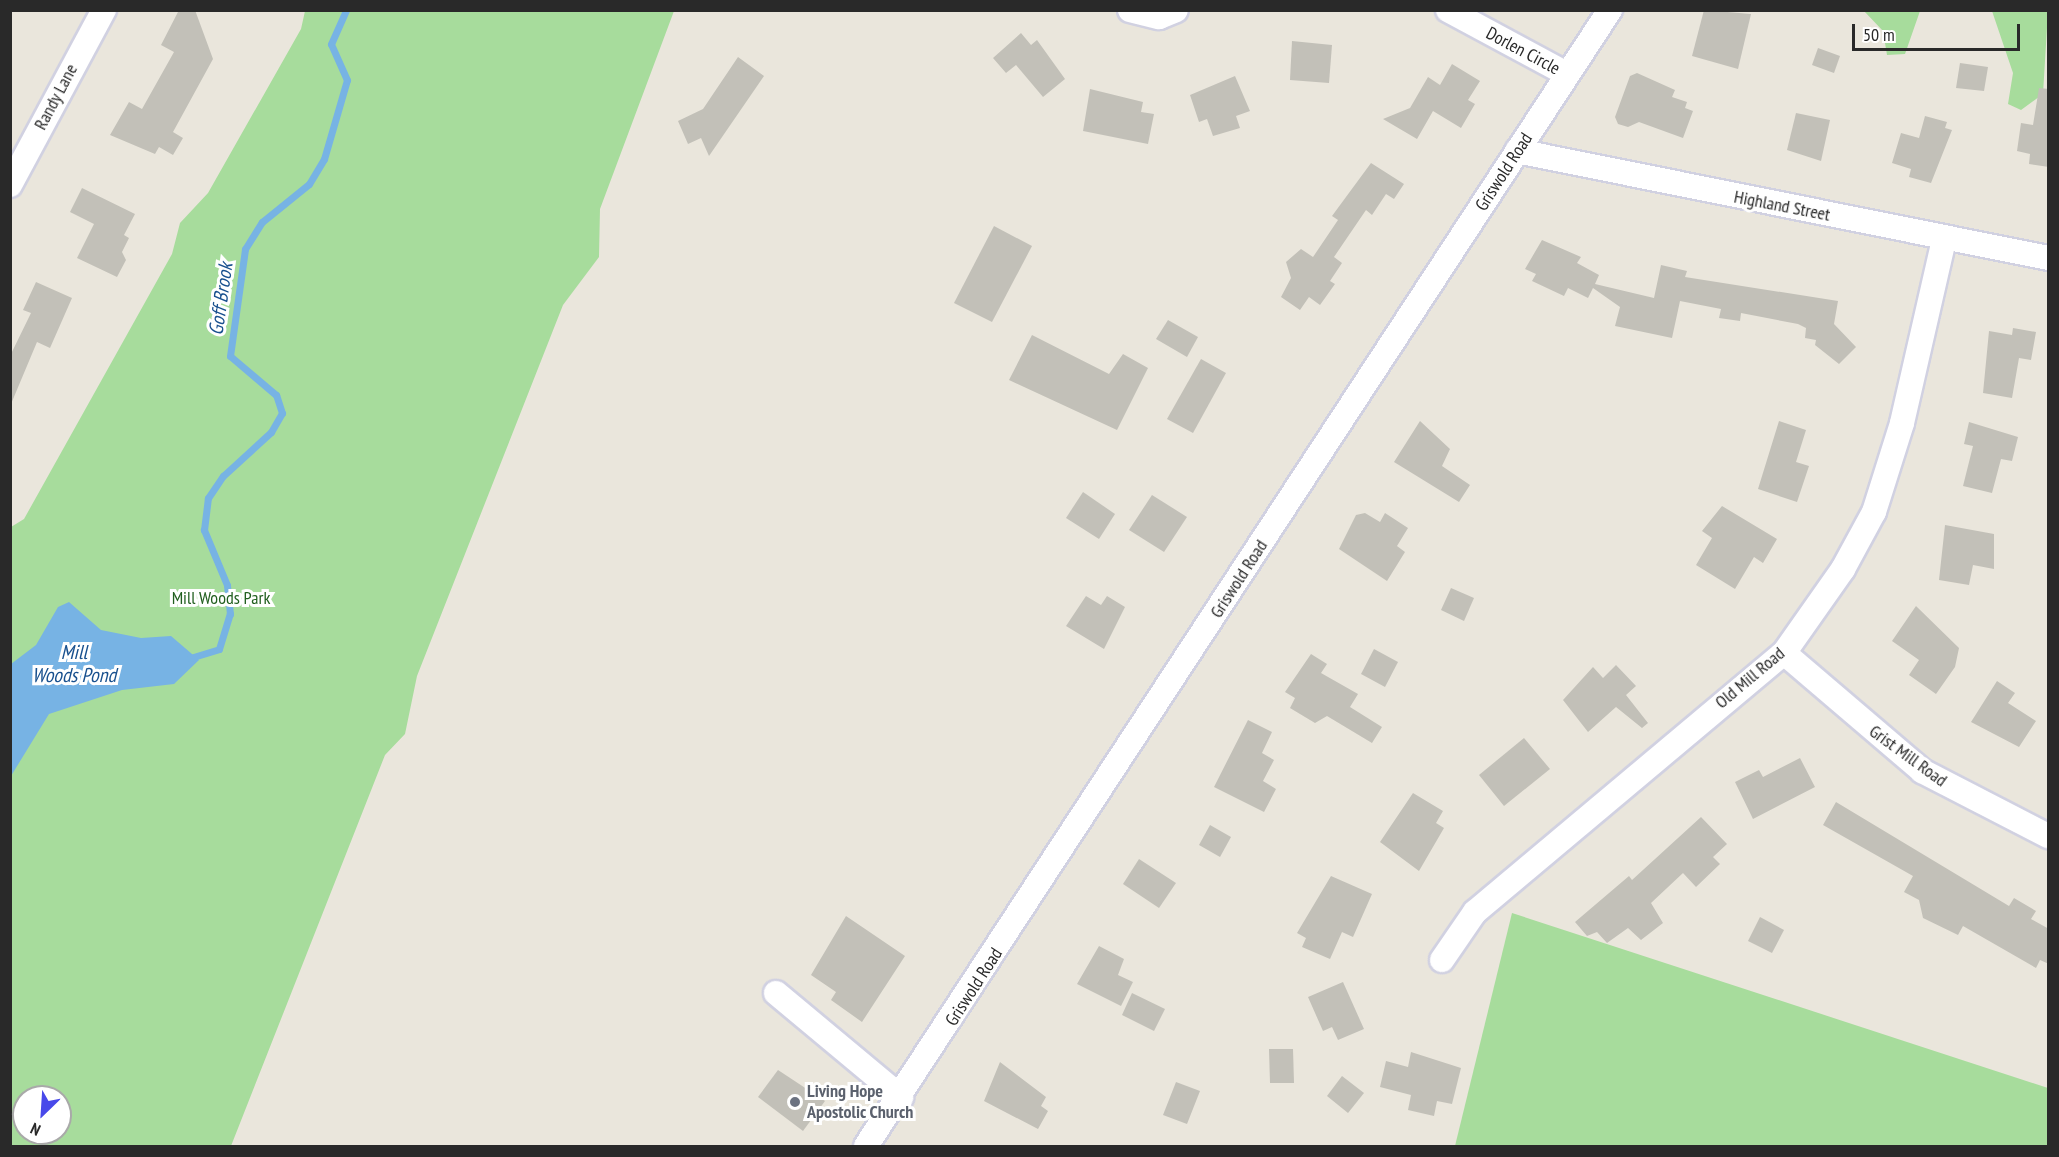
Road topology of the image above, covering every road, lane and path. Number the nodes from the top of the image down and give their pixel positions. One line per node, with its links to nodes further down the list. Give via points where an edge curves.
1 (104, 10): 8 (street, Randy Lane)
2 (1130, 10): 3 (street, via 1159,17)
3 (1176, 10)
4 (1448, 10): 6 (street, Dorlen Circle)
5 (1610, 10): 6 (street, Griswold Road)
6 (1567, 74): 7 (street, Griswold Road)
7 (1517, 151): 9 (street, Highland Street); 15 (street, Griswold Road)
8 (10, 185)
9 (1944, 238): 10 (street, Highland Street); 11 (street, Old Mill Road, via 1902,423 1874,512 1843,569)
10 (2049, 258)
11 (1784, 653): 12 (street, Grist Mill Road, via 1922,771); 13 (street, Old Mill Road, via 1476,912)
12 (2049, 836)
13 (1442, 960)
14 (776, 993): 15 (street)
15 (901, 1097): 16 (street, Griswold Road)
16 (866, 1146)

